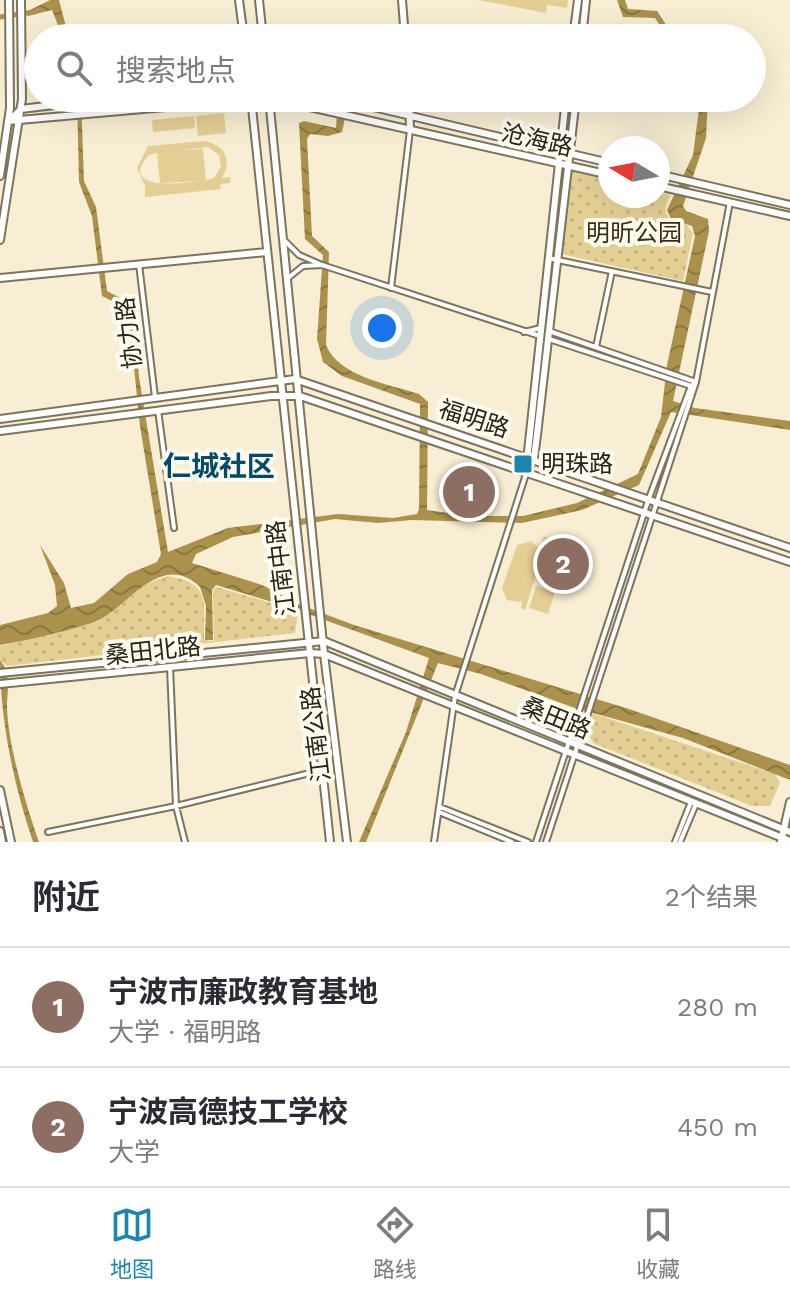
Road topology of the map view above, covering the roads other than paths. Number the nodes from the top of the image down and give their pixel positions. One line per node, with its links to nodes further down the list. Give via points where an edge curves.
1 (21, 0): 13 (main road)
2 (239, 0): 8 (main road)
3 (259, 0): 9 (main road)
4 (402, 0): 10 (main road)
5 (578, 0): 11 (main road)
6 (586, 0): 12 (main road)
7 (9, 1): 24 (main road)
8 (242, 24)
9 (262, 24)
10 (404, 24)
11 (575, 24)
12 (583, 24)
13 (21, 109): 14 (main road); 24 (main road); 25 (main road)
14 (24, 109)
15 (117, 112): 25 (main road, 沧海路)
16 (252, 112): 41 (main road, 江南中路)
17 (270, 112): 39 (main road, 江南中路)
18 (331, 112): 26 (main road, 沧海路)
19 (393, 112): 23 (main road, 沧海路)
20 (410, 112): 23 (main road)
21 (564, 112): 27 (main road)
22 (574, 112): 28 (main road)
23 (410, 116): 26 (main road); 27 (main road, 沧海路)
24 (8, 121): 25 (main road, 沧海路); 33 (main road)
25 (20, 121): 40 (main road)
26 (410, 130): 30 (main road, 沧海路); 49 (street)
27 (560, 151): 28 (main road, 沧海路); 30 (main road)
28 (569, 153): 29 (main road, 沧海路); 31 (main road)
29 (598, 160)
30 (558, 163): 31 (main road, 沧海路); 42 (main road)
31 (568, 165): 32 (main road, 沧海路); 43 (main road)
32 (598, 172)
33 (0, 176)
34 (670, 177): 37 (main road)
35 (670, 188): 36 (main road)
36 (730, 202): 38 (main road); 50 (street)
37 (790, 205)
38 (790, 216)
39 (282, 238): 45 (street, via 299,255); 48 (main road, 江南中路)
40 (0, 240)
41 (267, 252): 44 (main road); 54 (main road, 江南中路)
42 (548, 258): 43 (street); 51 (main road)
43 (557, 260): 46 (street); 52 (main road)
44 (139, 264): 47 (main road); 59 (street, 协力路)
45 (322, 265): 48 (street, via 297,268); 49 (street)
46 (612, 271): 50 (street); 53 (street)
47 (0, 278)
48 (286, 280): 55 (main road, 江南中路)
49 (391, 288): 51 (street, via 524,332)
50 (712, 292): 56 (street)
51 (540, 332): 52 (street); 63 (main road)
52 (548, 335): 53 (street); 63 (main road)
53 (596, 351): 56 (street)
54 (281, 379): 55 (main road, 福明路); 57 (main road, 江南中路); 59 (main road, 福明路)
55 (295, 379): 58 (main road, 江南中路); 63 (main road, 福明路)
56 (693, 384): 65 (street)
57 (284, 395): 58 (main road, 福明路); 60 (main road, 福明路); 71 (main road, 江南中路)
58 (300, 396): 64 (main road, 福明路); 70 (main road, 江南中路)
59 (155, 397): 61 (main road, 福明路)
60 (158, 410): 62 (main road, 福明路); 67 (street)
61 (0, 419)
62 (0, 431)
63 (530, 456): 64 (main road); 65 (main road, 福明路)
64 (526, 474): 66 (main road, 福明路); 78 (street)
65 (653, 499): 66 (street); 68 (main road, 福明路)
66 (647, 516): 69 (main road, 福明路); 80 (street); 80 (street)
67 (174, 528)
68 (790, 548)
69 (790, 562)
70 (321, 621): 72 (main road, 江南公路)
71 (308, 641): 72 (main road, 桑田路); 73 (main road, 江南中路); 76 (main road, 桑田北路)
72 (324, 641): 74 (main road, 江南公路); 78 (main road, 桑田路)
73 (310, 653): 74 (main road, 桑田路); 75 (main road, 桑田北路); 82 (main road, 江南中路)
74 (324, 654): 79 (main road, 桑田路); 96 (main road, 江南公路)
75 (170, 667): 77 (main road, 桑田北路); 86 (street)
76 (0, 673)
77 (0, 684)
78 (455, 696): 79 (street); 80 (main road, 桑田路)
79 (453, 706): 81 (main road, 桑田路); 87 (street)
80 (572, 744): 81 (street); 89 (main road, 桑田路)
81 (569, 752): 85 (main road, 桑田路); 100 (street); 101 (street)
82 (322, 770): 86 (street); 95 (main road, 江南中路)
83 (0, 790): 93 (main road)
84 (790, 802): 89 (main road)
85 (694, 803): 91 (main road, 桑田路); 102 (street)
86 (176, 806): 90 (street); 94 (street)
87 (439, 810): 97 (street); 98 (street); 99 (street)
88 (0, 831): 92 (main road)
89 (787, 831): 91 (main road)
90 (48, 832)
91 (784, 840)
92 (2, 842)
93 (11, 842)
94 (185, 842)
95 (330, 842)
96 (347, 842)
97 (434, 842)
98 (512, 842)
99 (528, 842)
100 (536, 842)
101 (546, 842)
102 (678, 842)

